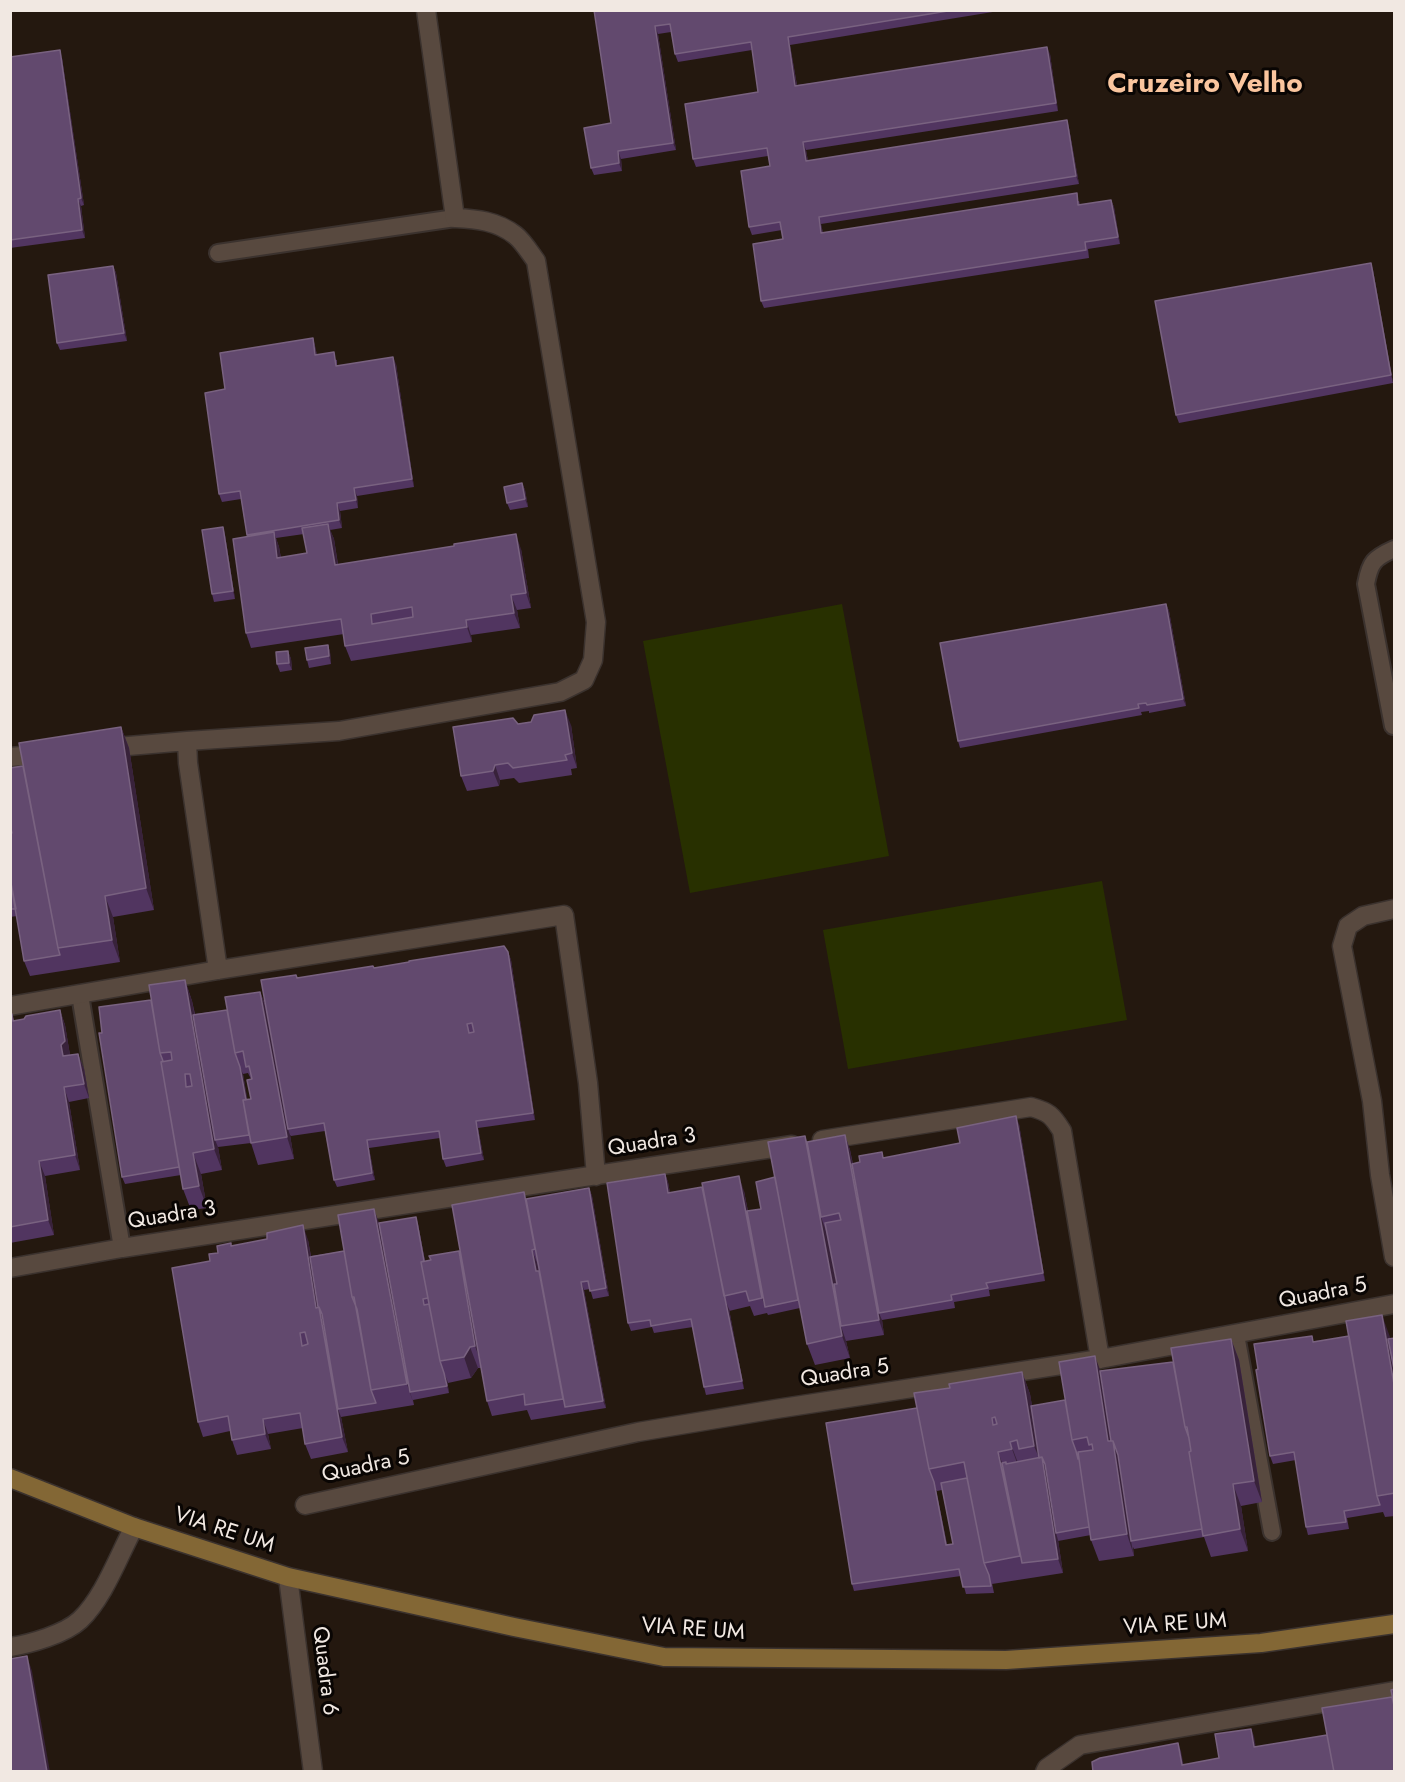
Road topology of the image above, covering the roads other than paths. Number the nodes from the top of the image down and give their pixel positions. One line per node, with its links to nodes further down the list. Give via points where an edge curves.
1 (426, 10): 2 (street)
2 (455, 218): 3 (lane); 6 (street, via 494,223 516,235 536,261 597,622 593,660 584,680 560,692 339,731)
3 (218, 253)
4 (1395, 549): 5 (lane, via 1372,562 1366,584)
5 (1393, 726)
6 (187, 741): 7 (street); 11 (street)
7 (93, 749)
8 (57, 752): 9 (street)
9 (10, 757)
10 (1395, 909): 14 (street, via 1362,916 1348,926 1342,946)
11 (218, 970): 12 (street); 15 (street, via 564,915 588,1083)
12 (80, 995): 13 (street); 16 (lane)
13 (10, 1006)
14 (1387, 1174): 17 (street)
15 (596, 1176): 16 (street, Quadra 3); 21 (street, Quadra 3, via 1031,1107 1047,1112 1062,1131)
16 (122, 1248): 18 (street, Quadra 3)
17 (1395, 1257)
18 (10, 1268)
19 (1395, 1304): 20 (street, Quadra 5)
20 (1236, 1335): 21 (street, Quadra 5); 25 (lane)
21 (1100, 1359): 23 (street, Quadra 5, via 639,1432)
22 (10, 1478): 24 (street, VIA RE UM)
23 (304, 1505)
24 (134, 1527): 26 (street, VIA RE UM); 28 (street, via 97,1599 78,1622 37,1641)
25 (1272, 1532)
26 (288, 1576): 27 (street, VIA RE UM, via 664,1657 1006,1660 1261,1643); 30 (street, Quadra 6)
27 (1395, 1623)
28 (10, 1647)
29 (1395, 1691): 31 (street, via 1080,1744)
30 (313, 1772)
31 (1045, 1772)

